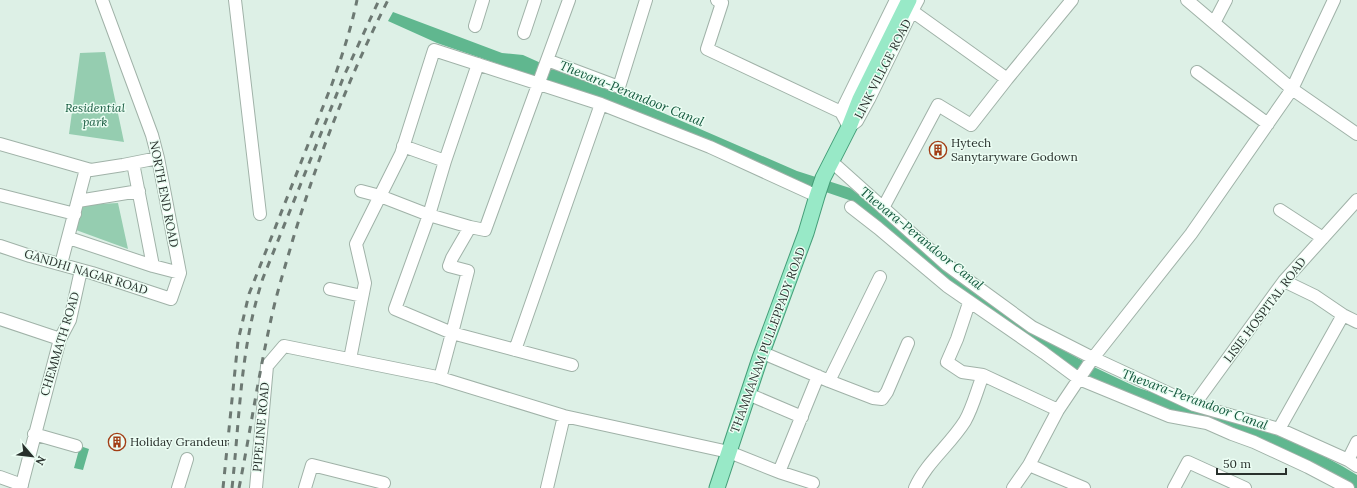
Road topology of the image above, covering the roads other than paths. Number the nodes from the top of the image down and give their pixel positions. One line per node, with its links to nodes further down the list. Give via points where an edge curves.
1 (102, 0): 31 (street, NORTH END ROAD, via 152,135)
2 (235, 0): 47 (street)
3 (483, 0): 16 (street)
4 (535, 0): 17 (street)
5 (569, 0): 18 (street)
6 (646, 0): 18 (street, via 619,87)
7 (718, 0): 25 (street, via 722,3 707,49)
8 (896, 0): 25 (street)
9 (918, 0): 14 (street)
10 (1072, 0): 21 (street)
11 (1187, 0): 15 (street)
12 (1226, 0): 15 (street)
13 (1334, 0): 23 (street)
14 (911, 6): 21 (street, LINK VILLGE ROAD); 27 (main road, THAMMANAM PULLEPPADY ROAD, via 860,99)
15 (1214, 23): 23 (street)
16 (475, 26)
17 (524, 33)
18 (546, 61): 22 (street)
19 (478, 64): 22 (street); 30 (street, via 434,50); 32 (street)
20 (1197, 72): 26 (street)
21 (1007, 79): 44 (street, via 971,126 938,105)
22 (539, 80): 24 (street); 49 (street, via 485,230)
23 (1292, 89): 26 (street); 28 (street)
24 (602, 104): 36 (street); 69 (street)
25 (841, 112): 27 (street)
26 (1268, 124): 72 (street, via 1191,234)
27 (849, 127): 33 (main road, THAMMANAM PULLEPPADY ROAD)
28 (1357, 134)
29 (0, 144): 35 (street)
30 (403, 146): 32 (street); 40 (street)
31 (158, 158): 34 (street); 56 (street, NORTH END ROAD)
32 (445, 161): 48 (street)
33 (832, 162): 36 (main road, THAMMANAM PULLEPPADY ROAD); 44 (street)
34 (133, 163): 35 (street); 37 (street)
35 (86, 169): 42 (street)
36 (819, 188): 70 (main road, THAMMANAM PULLEPPADY ROAD, via 806,233)
37 (139, 191): 42 (street); 54 (street)
38 (361, 191): 40 (street)
39 (0, 195): 46 (street)
40 (380, 196): 48 (street); 60 (street, via 356,244 365,283)
41 (1357, 200): 51 (street, LISIE HOSPITAL ROAD)
42 (78, 201): 46 (street)
43 (851, 207): 62 (street)
44 (883, 208): 72 (street, via 947,265 1032,327)
45 (1280, 210): 51 (street)
46 (75, 214): 50 (street)
47 (260, 214)
48 (429, 215): 49 (street); 66 (street, via 395,309)
49 (470, 227): 66 (street, via 449,266 468,271)
50 (69, 238): 53 (street); 54 (street)
51 (1323, 238): 58 (street, LISIE HOSPITAL ROAD)
52 (0, 246): 53 (street, GANDHI NAGAR ROAD)
53 (61, 264): 55 (street, GANDHI NAGAR ROAD)
54 (153, 266): 56 (street)
55 (81, 270): 61 (street, GANDHI NAGAR ROAD); 67 (street, CHEMMATH ROAD, via 70,320)
56 (180, 273): 61 (street, NORTH END ROAD)
57 (880, 277): 77 (street)
58 (1284, 281): 63 (street, via 1315,296); 79 (street, LISIE HOSPITAL ROAD)
59 (330, 289): 60 (street)
60 (362, 296): 71 (street)
61 (171, 299)
62 (969, 303): 74 (street, via 947,362 962,372); 75 (street)
63 (1343, 315): 65 (street); 83 (street)
64 (0, 319): 67 (street)
65 (1357, 322)
66 (452, 333): 69 (street); 76 (street)
67 (60, 339): 84 (street, CHEMMATH ROAD)
68 (908, 343): 77 (street, via 882,400)
69 (515, 350): 73 (street)
70 (763, 353): 77 (street); 78 (main road, THAMMANAM PULLEPPADY ROAD)
71 (350, 360): 76 (street); 98 (street, PIPELINE ROAD, via 284,346 267,366)
72 (1092, 360): 75 (street); 79 (street)
73 (572, 365)
74 (983, 375): 80 (street); 102 (street, via 965,421 921,476)
75 (1081, 377): 80 (street); 95 (street, via 1169,416 1206,423 1254,442)
76 (440, 378): 81 (street)
77 (824, 379): 82 (street)
78 (748, 394): 82 (street); 87 (main road, THAMMANAM PULLEPPADY ROAD)
79 (1194, 405): 83 (street)
80 (1058, 410): 90 (street)
81 (564, 416): 87 (street); 100 (street)
82 (802, 417): 91 (street)
83 (1279, 429): 89 (street)
84 (34, 434): 86 (street); 96 (street, CHEMMATH ROAD)
85 (1357, 442): 89 (street)
86 (76, 446)
87 (729, 452): 91 (street); 101 (main road, THAMMANAM PULLEPPADY ROAD)
88 (187, 459): 97 (street)
89 (1353, 463)
90 (1029, 464): 103 (street); 104 (street)
91 (779, 472): 94 (street)
92 (0, 477): 96 (street)
93 (384, 483): 99 (street, via 312,465)
94 (813, 483)
95 (1333, 484): 107 (street)
96 (22, 487)
97 (178, 488)
98 (256, 488)
99 (305, 488)
100 (547, 488)
101 (717, 488)
102 (915, 488)
103 (1013, 488)
104 (1084, 488)
105 (1174, 488): 106 (street, via 1188,462)
106 (1245, 488)
107 (1348, 488)

